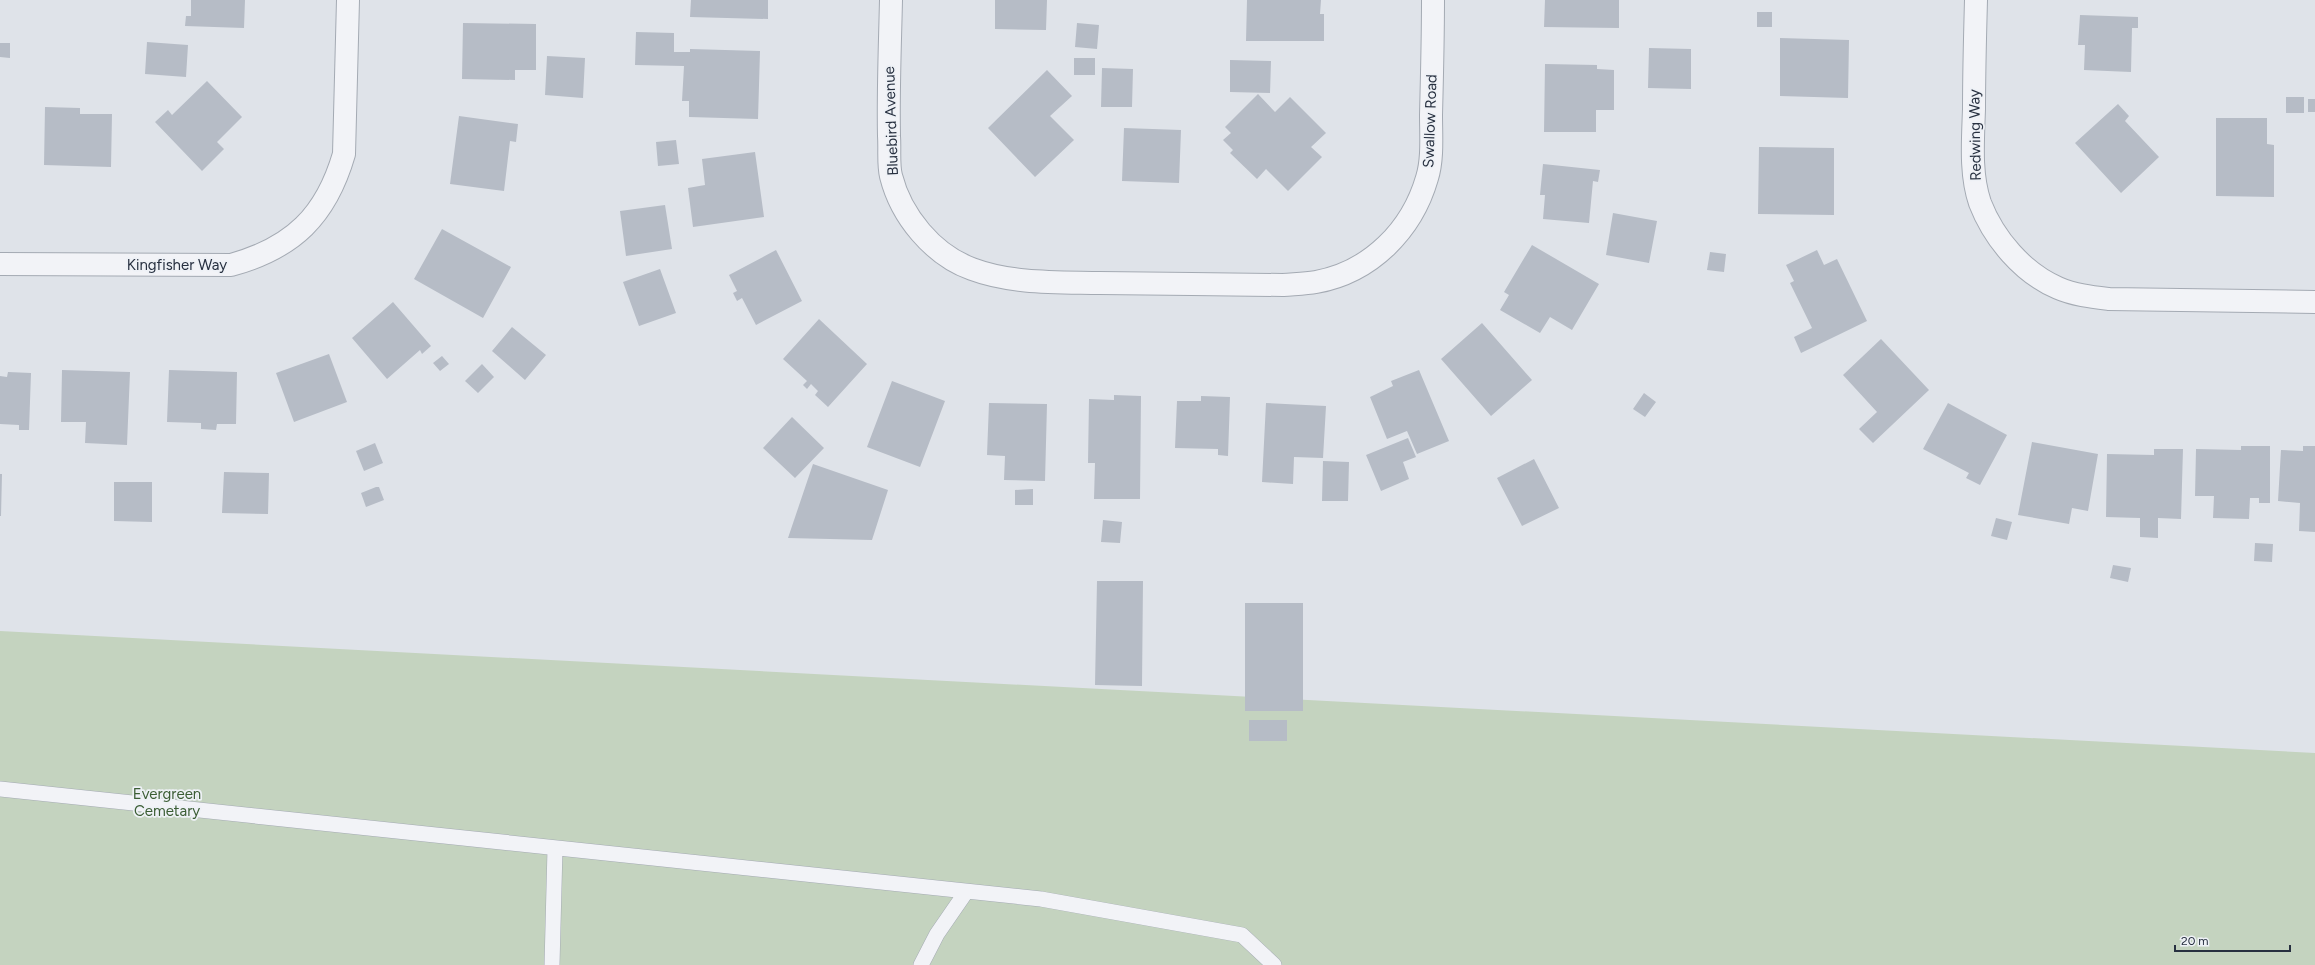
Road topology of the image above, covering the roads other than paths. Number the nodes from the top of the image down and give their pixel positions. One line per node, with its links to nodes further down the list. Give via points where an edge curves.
1 (348, 0): 5 (street, Kingfisher Way, via 344,154 337,178 319,210 301,230 274,249 256,258 231,265)
2 (891, 0): 6 (street, Bluebird Avenue, via 891,174 906,213 923,234 944,254 970,269 998,278)
3 (1433, 0): 6 (street, Swallow Road, via 1428,177 1412,215 1401,232 1382,251 1351,270 1317,281 1283,285)
4 (1976, 0): 7 (street, Redwing Way, via 1973,157 1976,184 1980,203 1999,240 2023,266 2058,288 2083,296 2109,299)
5 (0, 264)
6 (1148, 284)
7 (2315, 302)
8 (0, 789): 9 (lane)
9 (555, 848): 10 (lane); 11 (lane)
10 (966, 892): 12 (lane, via 937,934); 13 (lane, via 1041,899 1242,935)
11 (552, 965)
12 (922, 965)
13 (1274, 965)

